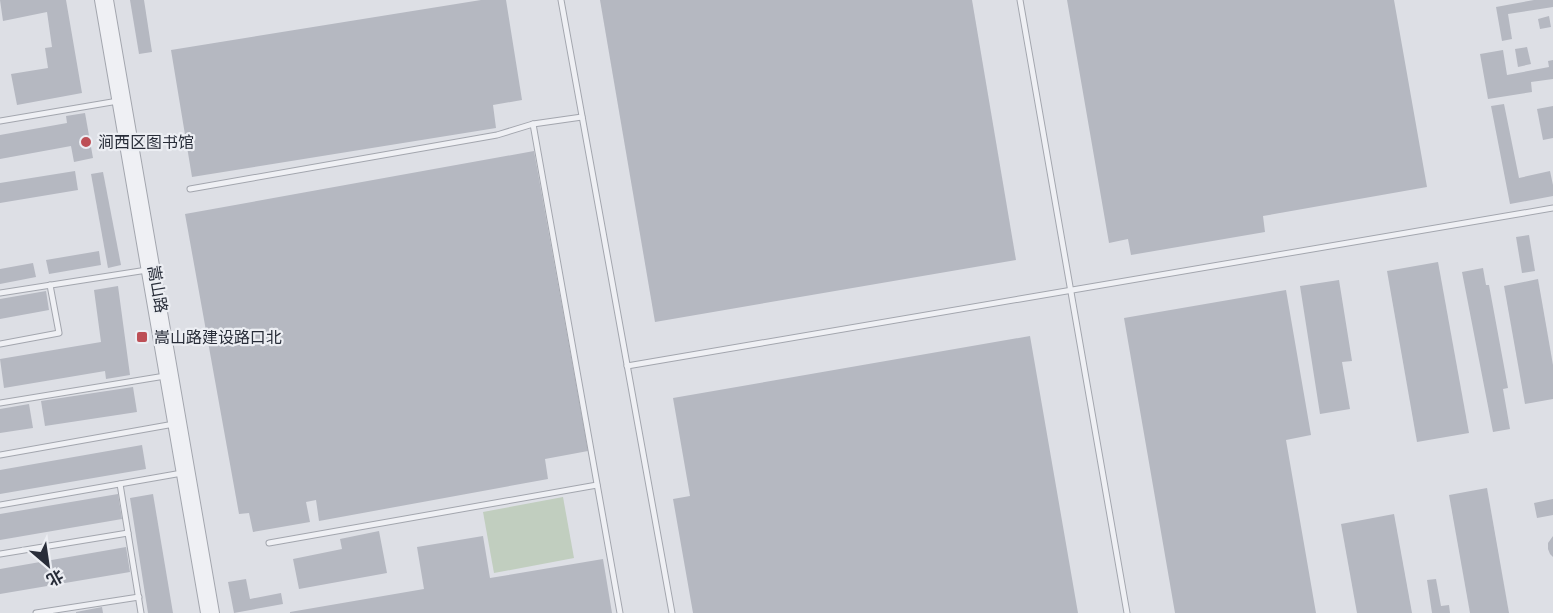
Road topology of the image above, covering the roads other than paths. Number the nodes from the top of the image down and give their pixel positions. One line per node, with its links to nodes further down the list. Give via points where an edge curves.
1 (100, 0): 5 (street, 嵩山路)
2 (108, 0): 5 (street, 嵩山路)
3 (561, 0): 6 (lane)
4 (1020, 0): 13 (lane)
5 (121, 100): 7 (lane); 11 (street, 嵩山路)
6 (582, 117): 8 (lane); 16 (lane)
7 (0, 121)
8 (533, 124): 9 (lane, via 497,135); 23 (lane)
9 (190, 189)
10 (1553, 208): 13 (lane)
11 (151, 269): 12 (lane); 17 (street, 嵩山路)
12 (50, 285): 14 (lane); 15 (lane, via 59,333)
13 (1071, 290): 16 (lane); 35 (lane)
14 (0, 293)
15 (0, 344)
16 (627, 366): 34 (lane)
17 (169, 375): 18 (lane); 19 (street, 嵩山路)
18 (0, 403)
19 (177, 423): 20 (lane); 21 (street, 嵩山路)
20 (0, 455)
21 (186, 473): 22 (lane); 31 (street, 嵩山路); 32 (street, 嵩山路)
22 (120, 484): 24 (lane); 25 (lane)
23 (597, 485): 26 (lane); 33 (lane)
24 (0, 505)
25 (128, 533): 27 (lane); 28 (lane)
26 (269, 543)
27 (0, 554)
28 (138, 597): 29 (lane); 30 (lane)
29 (36, 613)
30 (141, 613)
31 (206, 613)
32 (214, 613)
33 (620, 613)
34 (672, 613)
35 (1127, 613)

